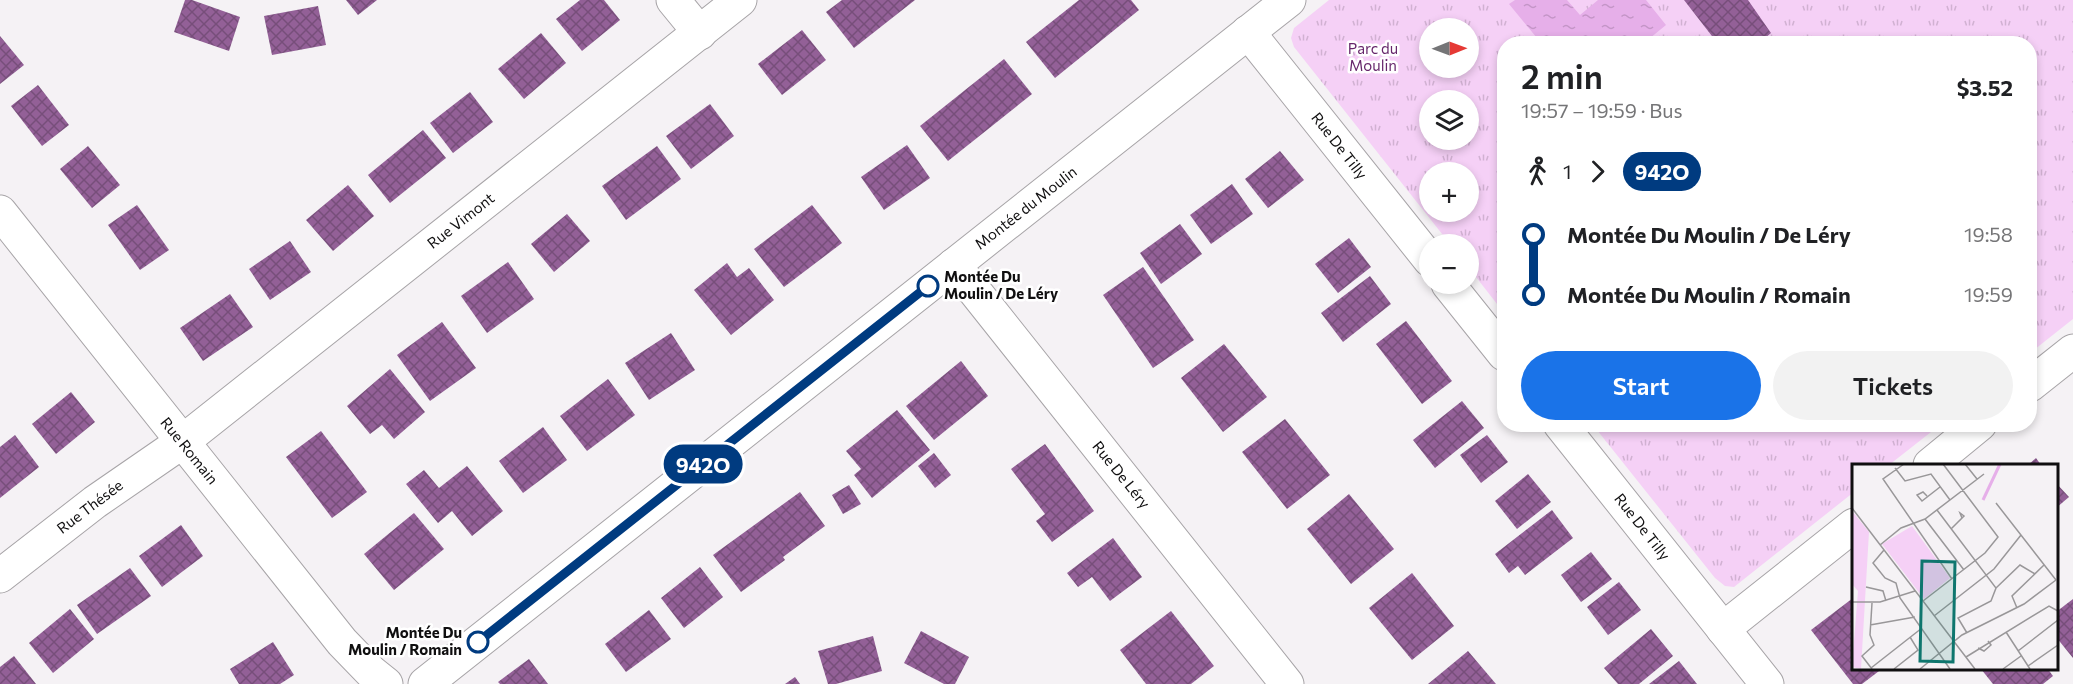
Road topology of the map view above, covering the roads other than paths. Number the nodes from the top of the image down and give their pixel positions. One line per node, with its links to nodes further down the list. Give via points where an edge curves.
1 (673, 0): 5 (street)
2 (740, 0): 5 (street, Rue Vimont)
3 (1288, 0): 4 (street, Montée du Moulin)
4 (1248, 32): 7 (street, Rue De Tilly); 8 (street, Montée du Moulin)
5 (700, 33): 15 (street, Rue Vimont)
6 (0, 212): 15 (street, Rue Romain)
7 (1419, 246)
8 (954, 265): 21 (street, Montée du Moulin); 22 (street, Rue De Léry)
9 (1456, 294): 10 (street)
10 (1497, 345)
11 (2073, 351): 12 (street)
12 (2037, 379)
13 (1566, 432): 19 (street, Rue De Tilly)
14 (1970, 432): 16 (street)
15 (182, 442): 18 (street, Rue Thésée, via 95,502); 20 (street, Rue Romain, via 342,642)
16 (1931, 464)
17 (1852, 527): 19 (street)
18 (0, 576)
19 (1723, 629): 23 (street, Rue De Tilly)
20 (386, 684)
21 (425, 684)
22 (1287, 684)
23 (1767, 684)

